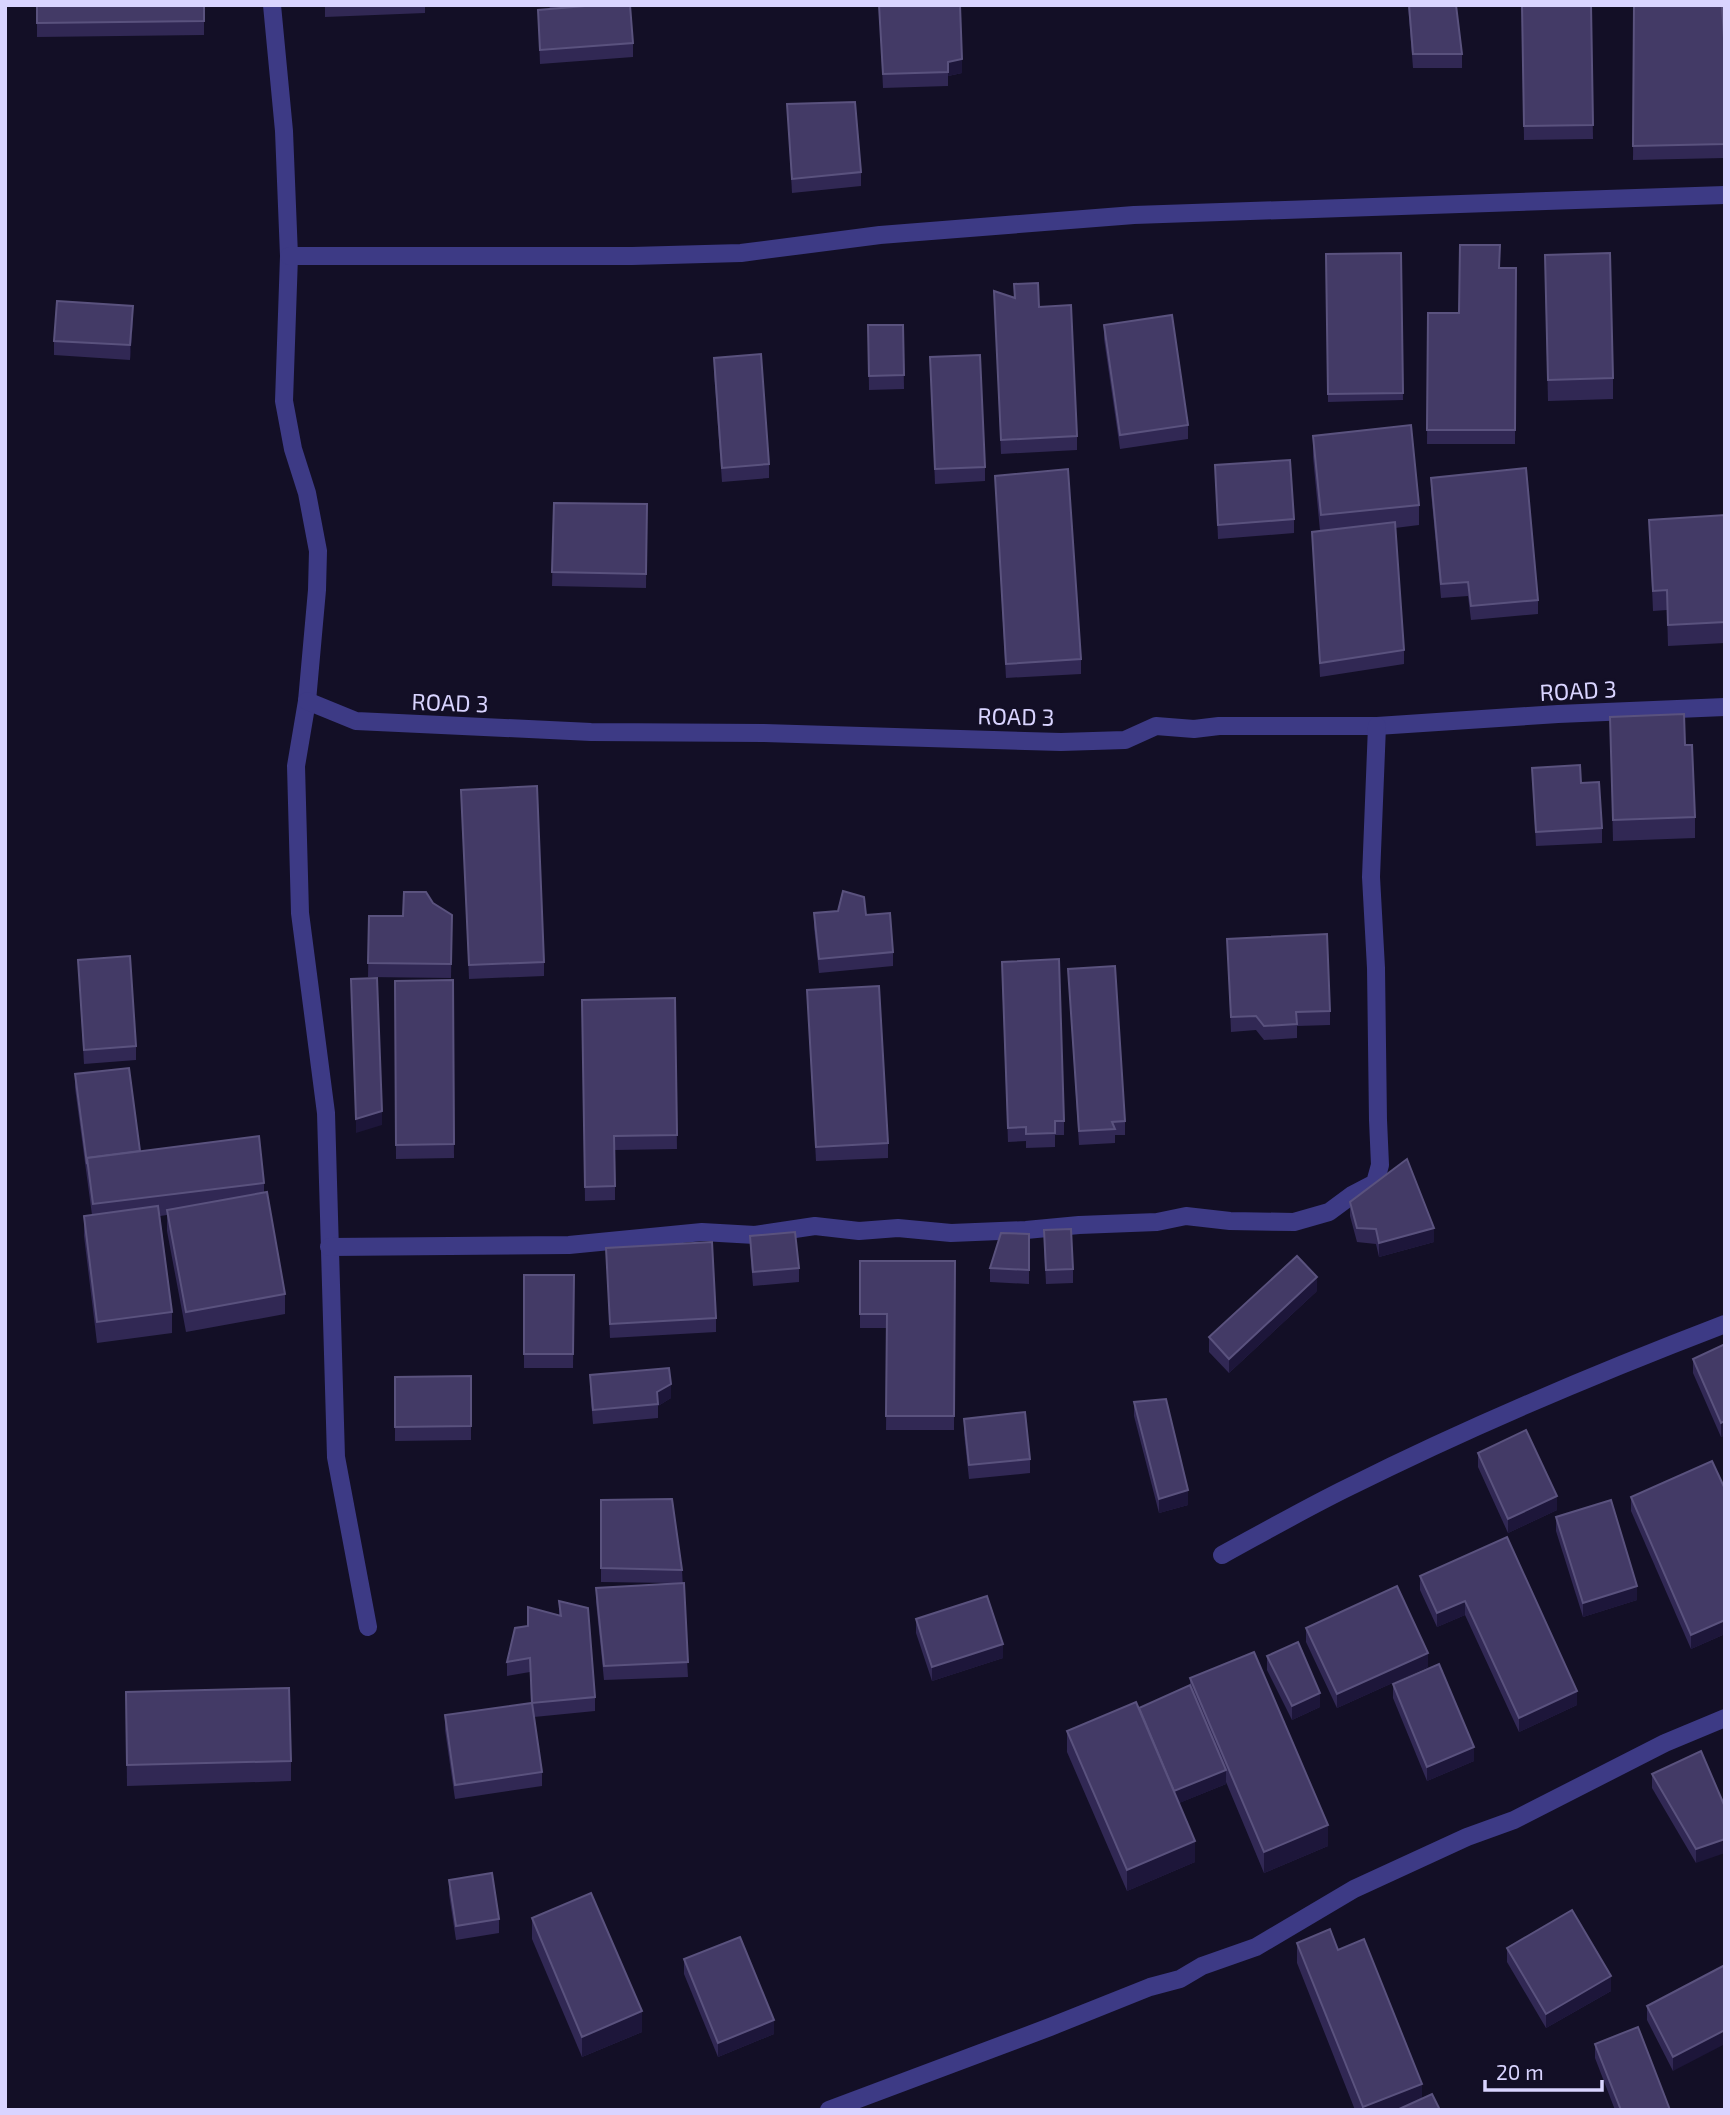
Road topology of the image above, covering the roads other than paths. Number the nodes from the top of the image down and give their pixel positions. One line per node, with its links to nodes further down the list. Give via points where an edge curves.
1 (272, 5): 3 (street)
2 (1725, 195): 3 (street, via 1134,215 880,235 741,253)
3 (289, 256): 4 (street, via 284,401 318,551)
4 (307, 701): 6 (street, ROAD 3, via 356,721 591,732 1061,742 1125,740 1156,726); 7 (street, via 296,766 300,913 326,1113)
5 (1725, 707): 6 (street, ROAD 3)
6 (1377, 726): 7 (street, via 1371,877 1380,1165 1375,1183 1329,1212 1294,1222 1186,1216 1157,1222 951,1233 815,1226 755,1235 702,1232 569,1245)
7 (329, 1247): 10 (street, via 335,1457)
8 (1725, 1324): 9 (street, via 1459,1435)
9 (1222, 1555)
10 (368, 1627)
11 (1725, 1718): 12 (street, via 1665,1743 1514,1820 1354,1889 1255,1947)
12 (830, 2110)

